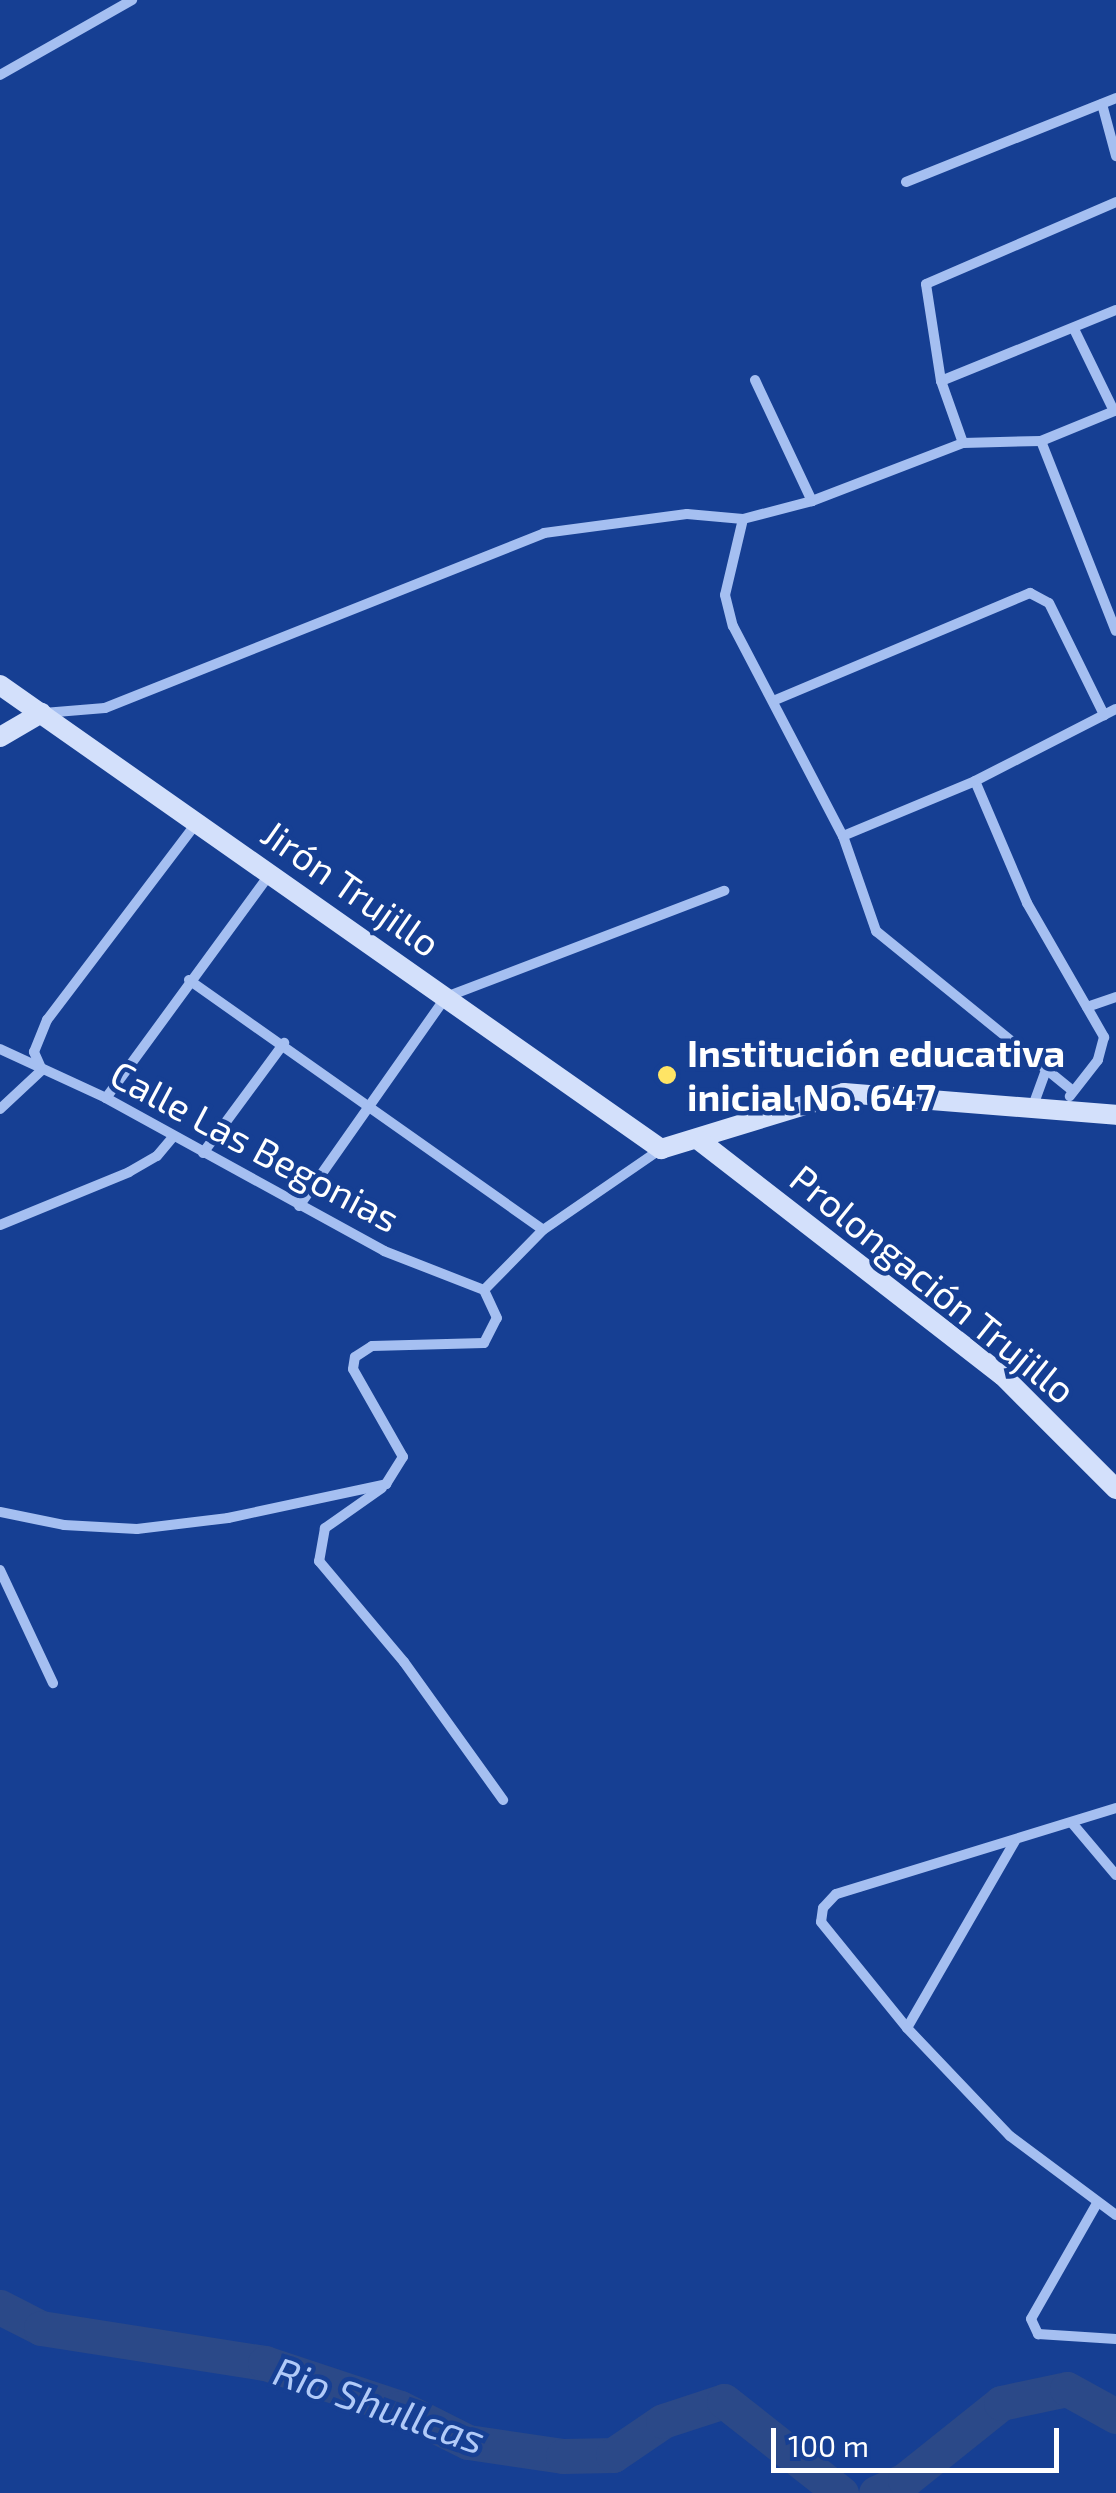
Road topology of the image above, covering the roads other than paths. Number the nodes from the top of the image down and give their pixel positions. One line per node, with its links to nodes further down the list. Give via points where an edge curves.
1 (132, 0): 2 (street)
2 (0, 75)
3 (1116, 98): 4 (street)
4 (1102, 104): 5 (street); 6 (street)
5 (1116, 156)
6 (906, 182)
7 (1116, 202): 11 (street, via 926,284)
8 (1116, 310): 9 (street)
9 (1074, 329): 11 (street); 12 (street)
10 (755, 380): 15 (street)
11 (941, 381): 14 (street)
12 (1115, 413): 13 (street)
13 (1041, 440): 14 (street); 17 (street)
14 (963, 443): 15 (street)
15 (812, 501): 16 (street)
16 (743, 519): 19 (street, via 725,596 733,626); 21 (street, via 687,514 544,533 105,708)
17 (1116, 631)
18 (0, 685): 21 (street, Jirón Trujillo)
19 (773, 701): 22 (street, via 1030,593 1049,603); 26 (street)
20 (1116, 710): 22 (street)
21 (41, 713): 23 (street); 25 (street, Jirón Trujillo)
22 (1104, 715): 24 (street)
23 (0, 737)
24 (975, 781): 26 (street); 32 (street, via 1027,902)
25 (197, 822): 27 (street, Jirón Trujillo); 35 (street, via 47,1020 34,1052)
26 (843, 836): 36 (street, via 876,931 889,948 1020,1046)
27 (271, 874): 29 (street); 30 (street, Jirón Trujillo)
28 (724, 891): 30 (street)
29 (189, 980): 33 (street); 37 (street)
30 (446, 997): 40 (street); 45 (street, Jirón Trujillo)
31 (1116, 997): 32 (street)
32 (1087, 1007): 38 (street, via 1104,1037 1103,1050)
33 (284, 1043): 40 (street); 46 (street)
34 (0, 1049): 35 (street, Calle Las Begonias)
35 (42, 1070): 37 (street, Calle Las Begonias); 41 (street)
36 (1044, 1073): 38 (street); 39 (street)
37 (106, 1098): 43 (street, Calle Las Begonias)
38 (1070, 1098): 39 (street); 42 (street)
39 (1034, 1103): 44 (street, via 844,1094 796,1103)
40 (371, 1106): 47 (street); 49 (street)
41 (0, 1110)
42 (1116, 1114)
43 (173, 1136): 46 (street, Calle Las Begonias); 48 (street, via 157,1156 129,1172)
44 (700, 1142): 45 (street); 52 (street, Prolongación Trujillo, via 1003,1376)
45 (662, 1150): 49 (street)
46 (203, 1153): 47 (street, Calle Las Begonias)
47 (300, 1206): 50 (street, Calle Las Begonias, via 384,1251)
48 (0, 1225)
49 (543, 1230): 50 (street)
50 (484, 1290): 51 (street, via 498,1318 484,1344 372,1346 355,1356 353,1368 403,1457)
51 (386, 1484): 53 (street, via 228,1518 137,1529 64,1525); 56 (street, via 325,1528 319,1561 404,1662)
52 (1116, 1489)
53 (0, 1512)
54 (0, 1570): 55 (street)
55 (53, 1683)
56 (504, 1800)
57 (1116, 1808): 58 (street)
58 (1072, 1823): 59 (street); 60 (street)
59 (1015, 1841): 61 (street); 61 (street, via 826,1902 826,1935)
60 (1116, 1875)
61 (907, 2028): 62 (street, via 1010,2136)
62 (1096, 2204): 63 (street); 64 (street, via 1030,2320 1038,2334)
63 (1116, 2215)
64 (1116, 2339)

